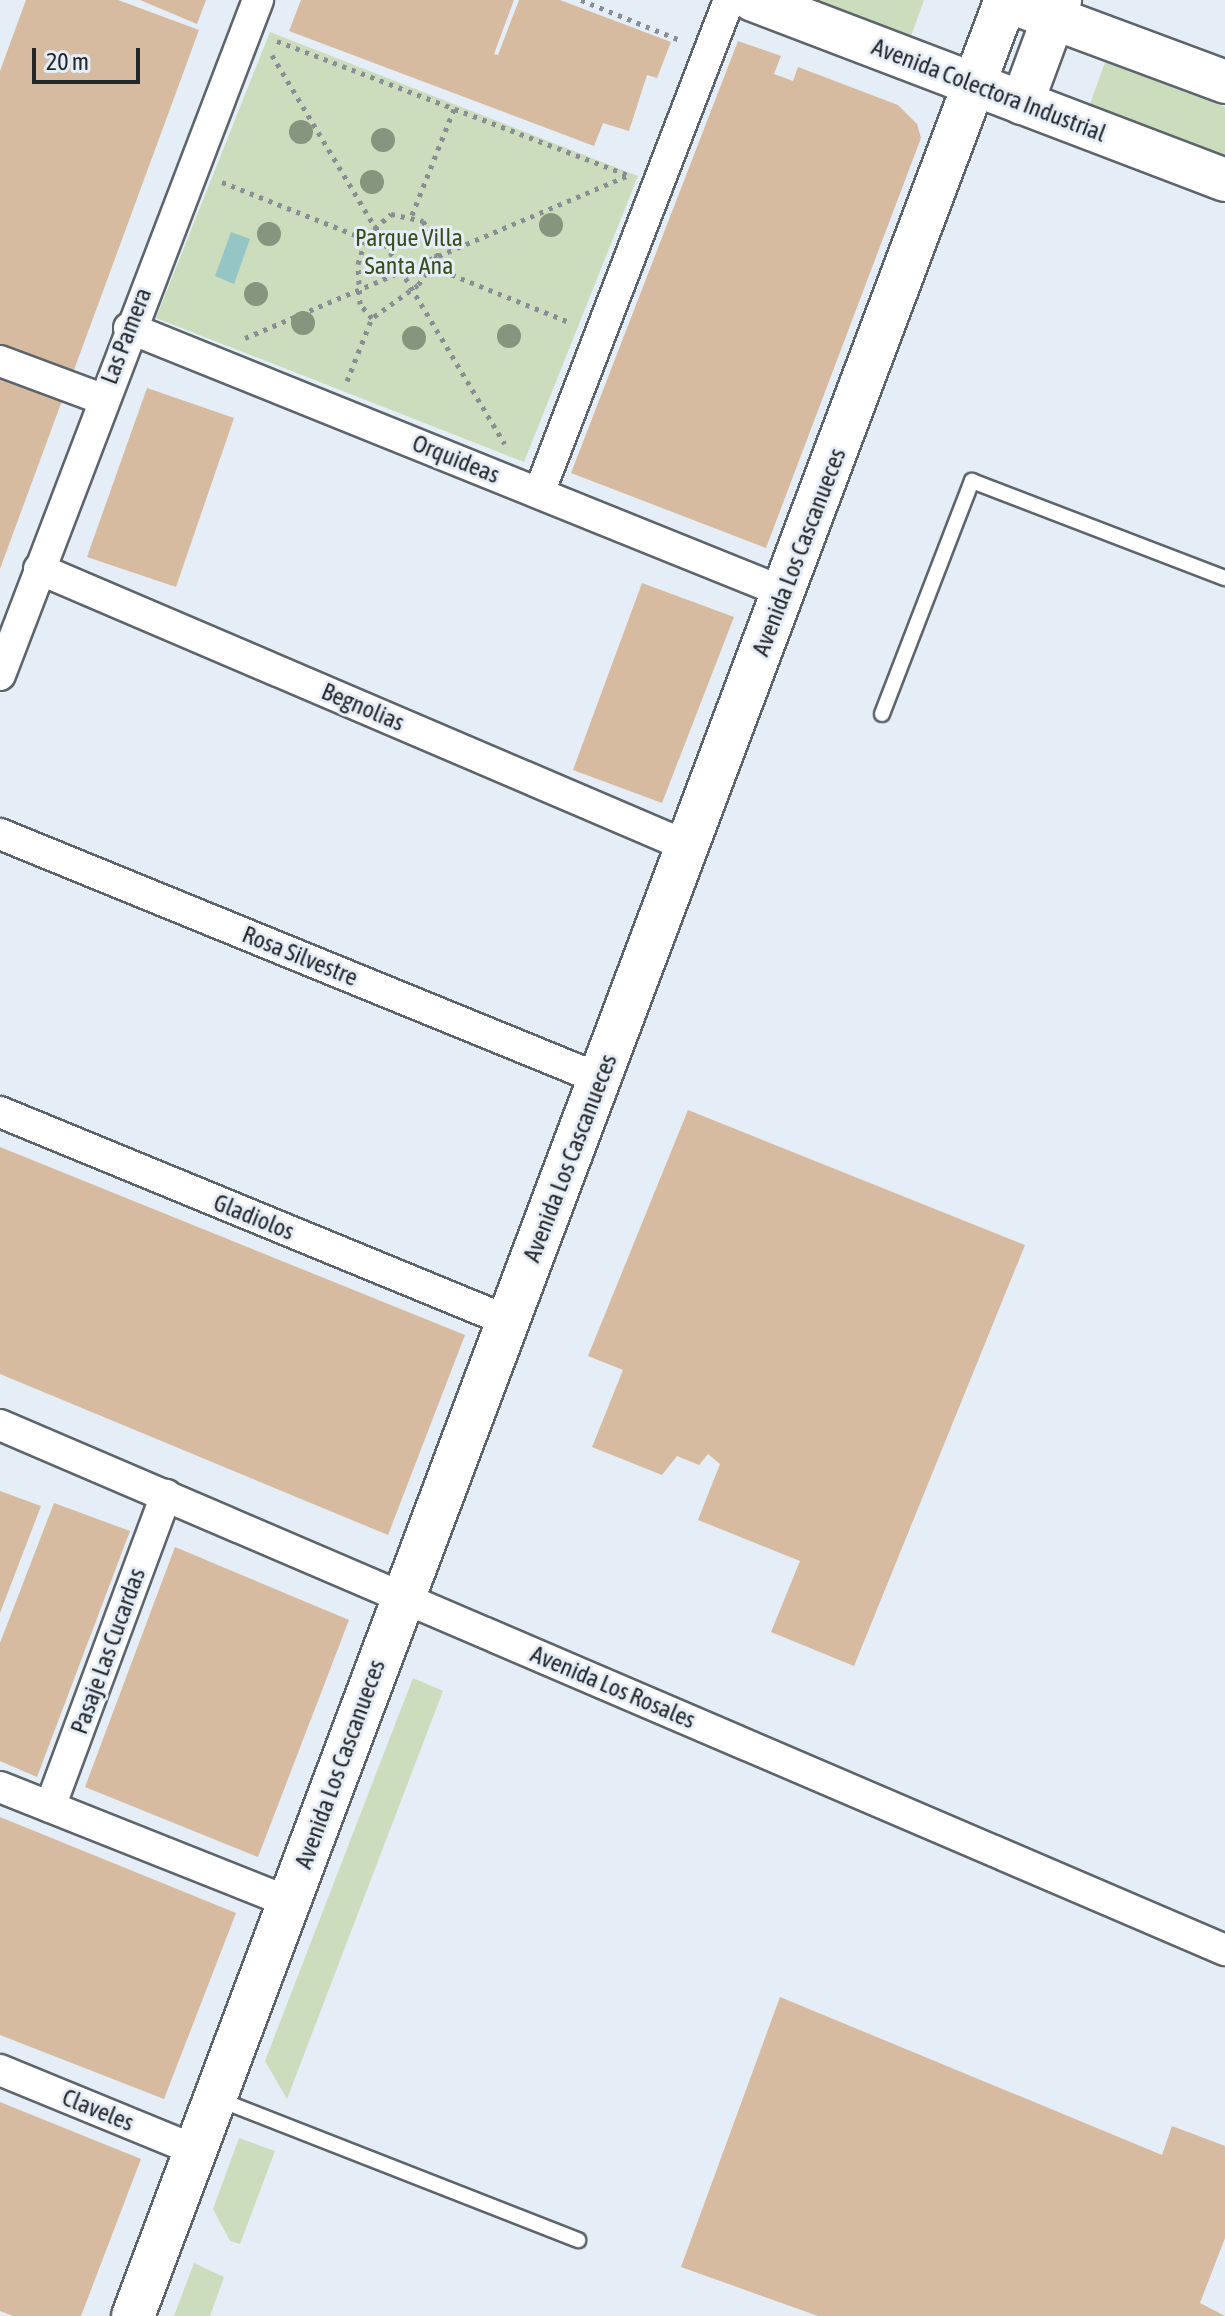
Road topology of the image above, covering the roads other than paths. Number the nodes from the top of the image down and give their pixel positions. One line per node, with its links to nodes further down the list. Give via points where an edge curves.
1 (258, 0): 10 (street, Las Pamera)
2 (729, 0): 13 (street)
3 (753, 0): 7 (street, Avenida Colectora Industrial)
4 (1006, 0): 5 (street); 7 (street, Avenida Los Cascanueces)
5 (1057, 9): 6 (street); 8 (street)
6 (1225, 82)
7 (975, 85): 8 (street, Avenida Colectora Industrial); 16 (street, Avenida Los Cascanueces)
8 (1022, 103): 9 (street, Avenida Colectora Industrial)
9 (1225, 180)
10 (129, 328): 12 (street, Las Pamera); 13 (street, Orquideas)
11 (0, 361): 12 (street)
12 (102, 399): 14 (street, Las Pamera)
13 (539, 493): 16 (street, Orquideas)
14 (39, 569): 17 (street, Las Pamera); 20 (street, Begnolias)
15 (1225, 578): 18 (lane, via 972,481)
16 (783, 592): 20 (street, Avenida Los Cascanueces)
17 (0, 675)
18 (882, 714)
19 (0, 834): 21 (street, Rosa Silvestre)
20 (687, 846): 21 (street, Avenida Los Cascanueces)
21 (600, 1079): 23 (street, Avenida Los Cascanueces)
22 (0, 1112): 23 (street, Gladiolos)
23 (508, 1321): 26 (street, Avenida Los Cascanueces)
24 (0, 1425): 25 (street, Avenida Los Rosales)
25 (166, 1495): 26 (street, Avenida Los Rosales); 28 (street, Pasaje Las Cucardas)
26 (403, 1597): 29 (street, Avenida Los Cascanueces); 30 (street, Avenida Los Rosales)
27 (0, 1787): 28 (street)
28 (50, 1807): 29 (street)
29 (289, 1902): 32 (street, Avenida Los Cascanueces)
30 (1225, 1950)
31 (0, 2070): 33 (street, Claveles)
32 (215, 2098): 33 (street, Avenida Los Cascanueces); 34 (lane)
33 (195, 2150): 35 (street, Avenida Los Cascanueces)
34 (578, 2240)
35 (133, 2316)

